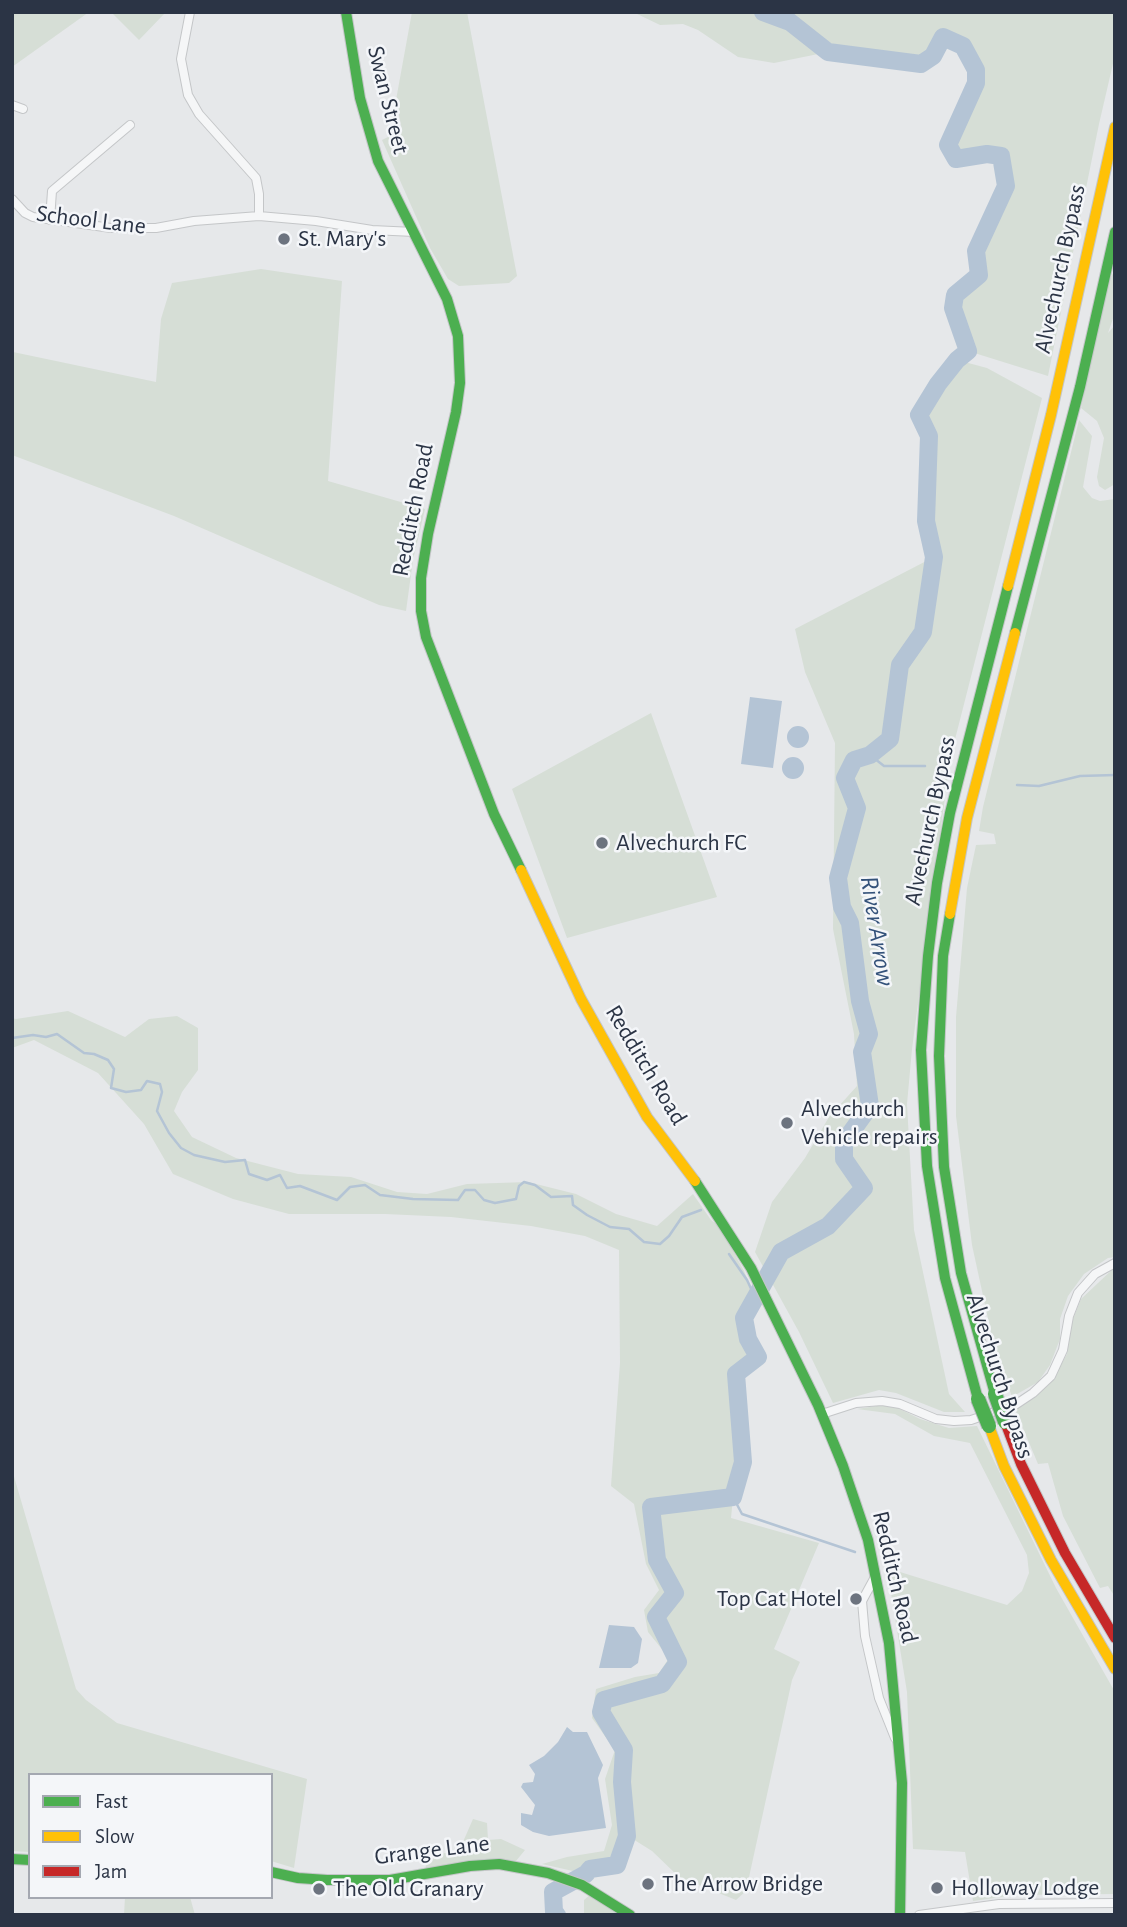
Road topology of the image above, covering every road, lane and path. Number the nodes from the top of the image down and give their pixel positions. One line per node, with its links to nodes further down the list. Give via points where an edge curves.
1 (190, 12): 8 (street, via 181,59 188,95 199,114 256,178)
2 (345, 12): 10 (main road, Swan Street, via 360,98 378,161)
3 (12, 106): 4 (street)
4 (23, 109)
5 (130, 125): 9 (street, via 52,191)
6 (1115, 127): 16 (main road, Alvechurch Bypass, bridge, via 1061,374 950,813 937,883 921,1050 927,1166 945,1278 978,1399 1004,1466 1051,1560)
7 (12, 198): 9 (street, School Lane, via 25,213)
8 (259, 216): 9 (street, School Lane, via 146,229); 10 (street, School Lane)
9 (50, 220)
10 (414, 232): 13 (main road, Redditch Road, via 447,299 461,359 456,412 421,578 426,637 494,814 581,999 647,1116 751,1268)
11 (1115, 232): 15 (main road, Alvechurch Bypass, bridge, via 1070,428 967,818 943,957 939,1056 944,1167 961,1273 995,1394 1021,1464 1065,1553)
12 (1115, 1263): 13 (street, via 1095,1274 1079,1293 1051,1376 1015,1405 962,1421 936,1419 883,1401 856,1403)
13 (822, 1414): 14 (main road, Redditch Road, via 855,1500)
14 (876, 1576): 17 (main road, Redditch Road); 17 (street, via 862,1601 865,1636 879,1698)
15 (1115, 1638)
16 (1115, 1669)
17 (899, 1747): 21 (main road, Redditch Road, via 903,1824)
18 (273, 1872): 20 (main road, Grange Lane, via 379,1881 499,1864 582,1885)
19 (1115, 1903): 22 (street, via 999,1903)
20 (630, 1915)
21 (900, 1915)
22 (919, 1915)

